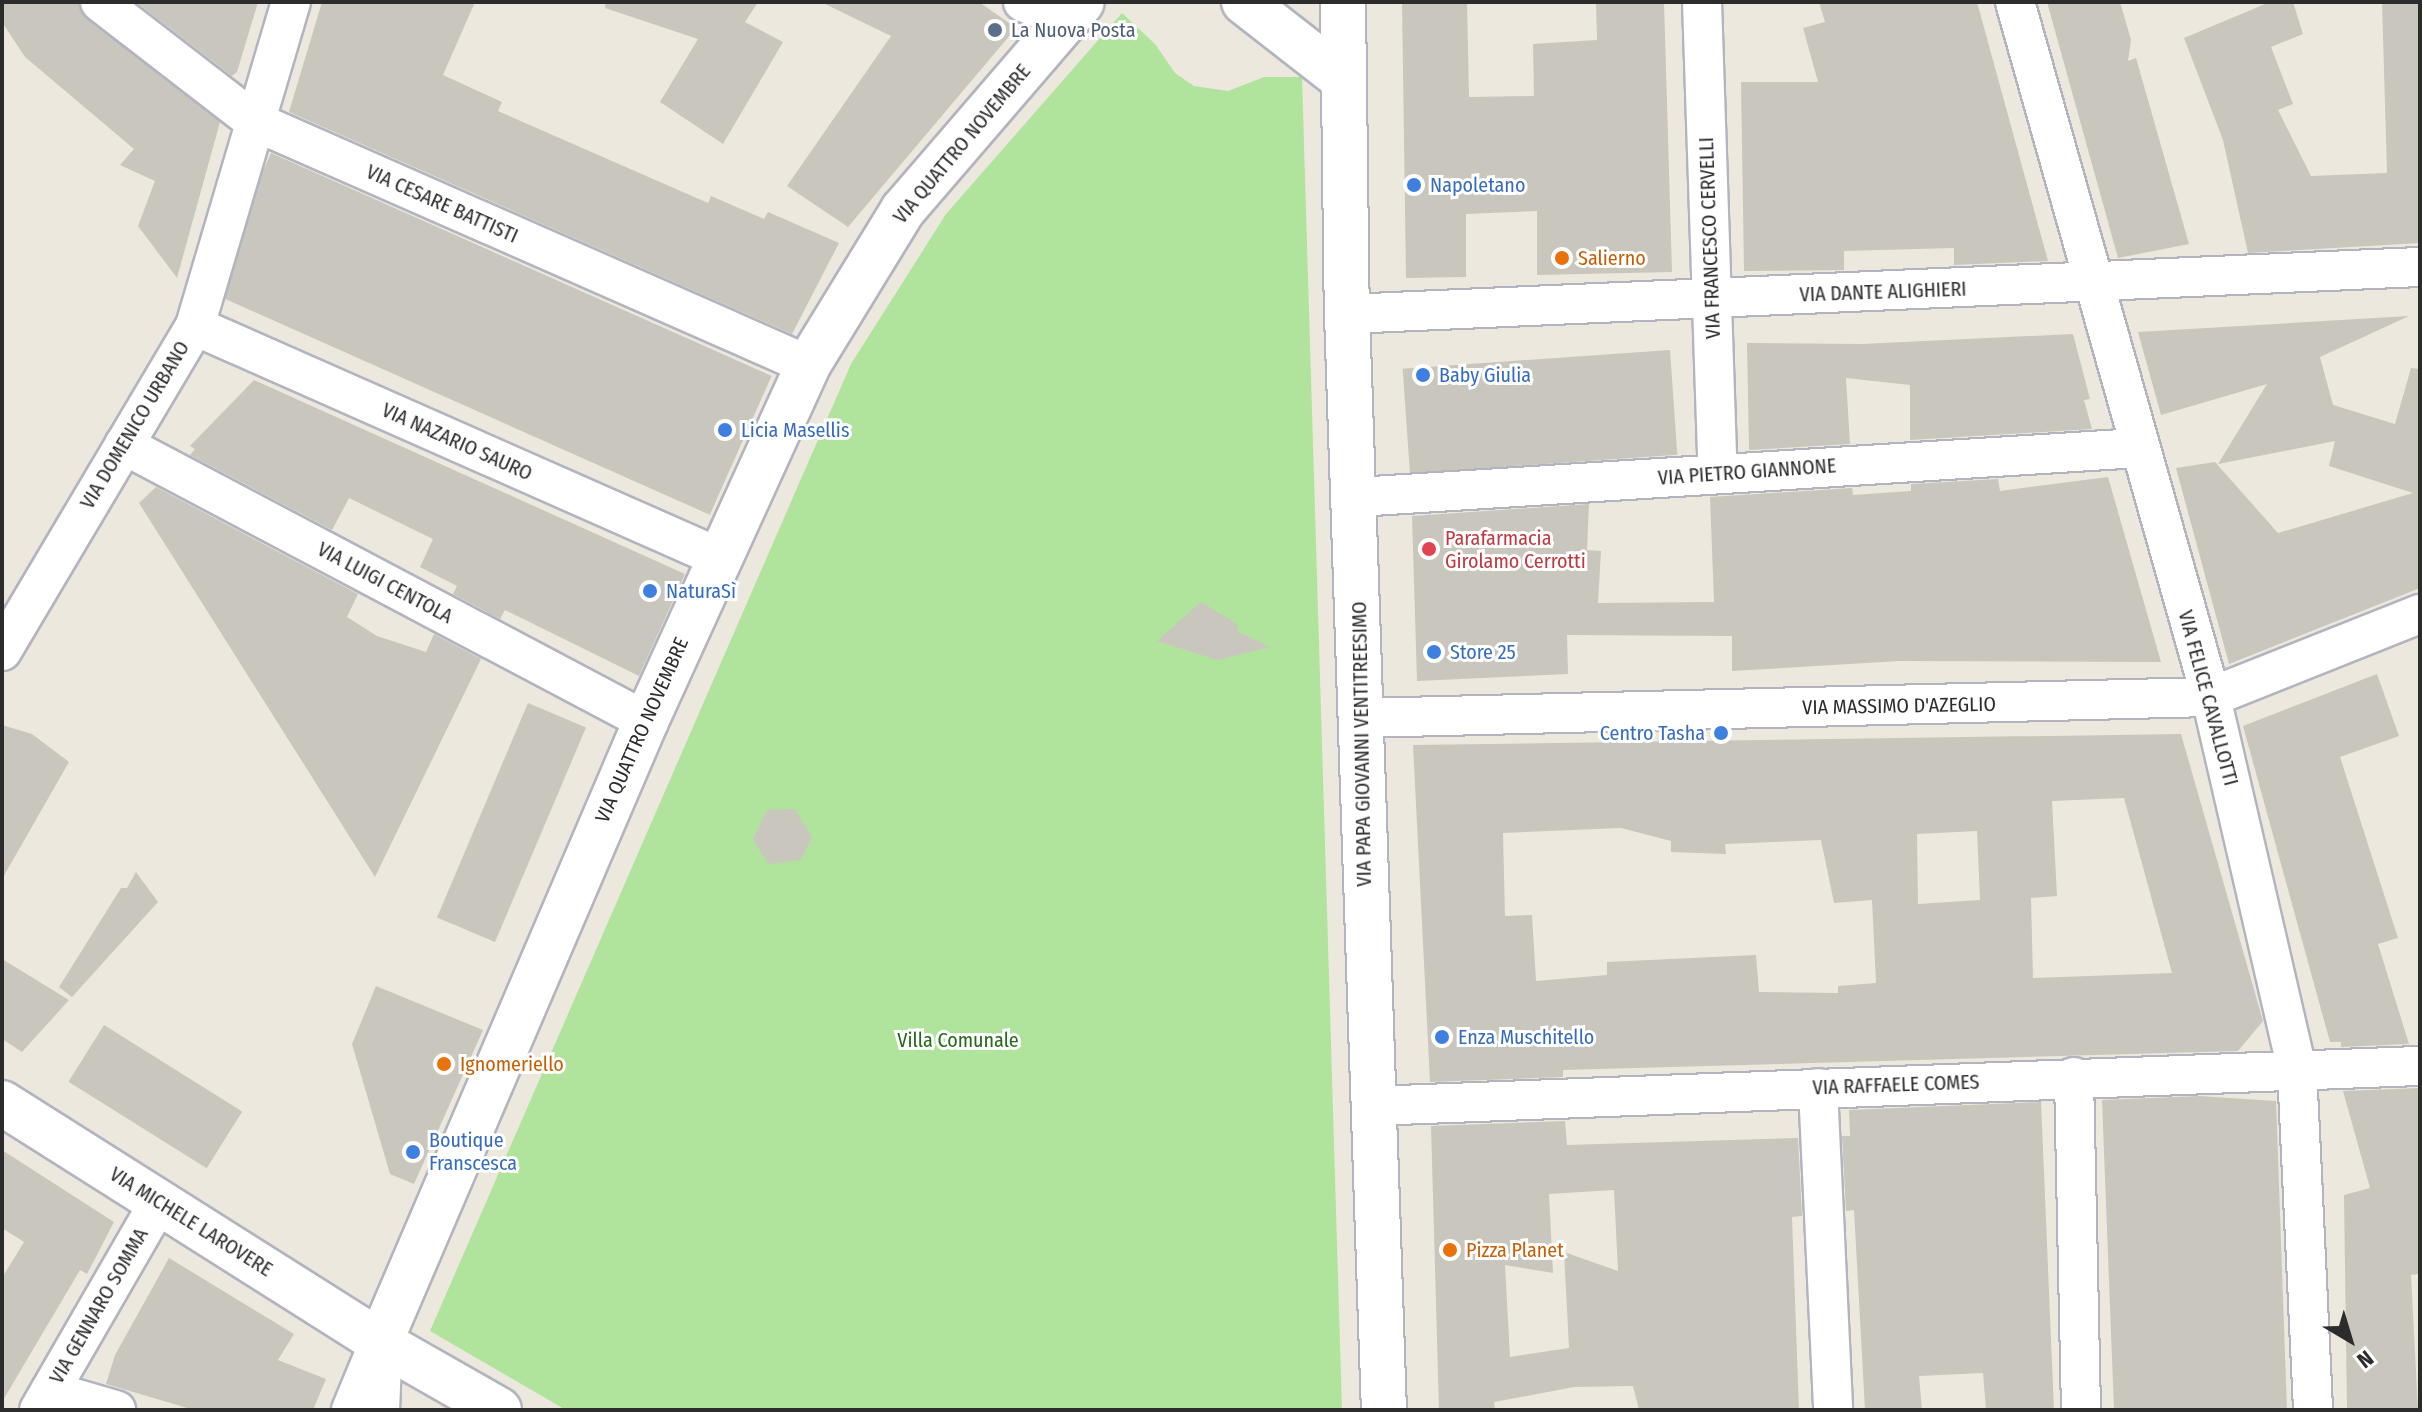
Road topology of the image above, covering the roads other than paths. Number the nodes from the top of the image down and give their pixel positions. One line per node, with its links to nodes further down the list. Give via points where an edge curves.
1 (100, 2): 10 (street, VIA CESARE BATTISTI)
2 (291, 2): 10 (street, VIA DOMENICO URBANO)
3 (1023, 2): 8 (street)
4 (1343, 2): 9 (street, VIA PAPA GIOVANNI VENTITREESIMO)
5 (1702, 2): 13 (street, VIA FRANCESCO CERVELLI)
6 (2015, 2): 12 (street, VIA FELICE CAVALLOTTI)
7 (1242, 3): 9 (street)
8 (1074, 11): 16 (street, VIA QUATTRO NOVEMBRE, via 903,210)
9 (1343, 79): 14 (street, VIA PAPA GIOVANNI VENTITREESIMO)
10 (254, 121): 15 (street, VIA DOMENICO URBANO); 16 (street, VIA CESARE BATTISTI)
11 (2420, 267): 12 (street, VIA DANTE ALIGHIERI)
12 (2091, 284): 13 (street, VIA DANTE ALIGHIERI); 18 (street, VIA FELICE CAVALLOTTI)
13 (1712, 299): 14 (street, VIA DANTE ALIGHIERI); 19 (street, VIA FRANCESCO CERVELLI)
14 (1347, 314): 20 (street, VIA PAPA GIOVANNI VENTITREESIMO)
15 (195, 326): 17 (street, VIA DOMENICO URBANO); 21 (street, VIA NAZARIO SAURO)
16 (808, 365): 21 (street, VIA QUATTRO NOVEMBRE)
17 (124, 445): 23 (street, VIA DOMENICO URBANO); 26 (street, VIA LUIGI CENTOLA)
18 (2138, 448): 19 (street, VIA PIETRO GIANNONE); 24 (street, VIA FELICE CAVALLOTTI)
19 (1718, 474): 20 (street, VIA PIETRO GIANNONE)
20 (1357, 497): 25 (street, VIA PAPA GIOVANNI VENTITREESIMO)
21 (720, 558): 26 (street, VIA QUATTRO NOVEMBRE)
22 (2420, 614): 24 (street, VIA MASSIMO D'AZEGLIO)
23 (2, 651)
24 (2211, 697): 25 (street, VIA MASSIMO D'AZEGLIO); 28 (street, VIA FELICE CAVALLOTTI)
25 (1362, 718): 32 (street, VIA PAPA GIOVANNI VENTITREESIMO)
26 (646, 721): 34 (street, VIA QUATTRO NOVEMBRE)
27 (2420, 1066): 28 (street, VIA RAFFAELE COMES)
28 (2297, 1069): 29 (street, VIA RAFFAELE COMES); 43 (street, VIA FELICE CAVALLOTTI)
29 (2074, 1077): 30 (street, VIA RAFFAELE COMES); 42 (street)
30 (1818, 1088): 32 (street, VIA RAFFAELE COMES); 41 (street)
31 (2, 1103): 33 (street, VIA MICHELE LAROVERE)
32 (1372, 1106): 40 (street, VIA PAPA GIOVANNI VENTITREESIMO)
33 (159, 1202): 34 (street, VIA MICHELE LAROVERE); 35 (street, VIA GENNARO SOMMA)
34 (380, 1342): 37 (street); 38 (street); 39 (street, VIA MICHELE LAROVERE)
35 (44, 1401): 36 (street)
36 (116, 1410)
37 (351, 1410)
38 (377, 1410)
39 (499, 1410)
40 (1384, 1410)
41 (1833, 1410)
42 (2081, 1410)
43 (2313, 1410)

